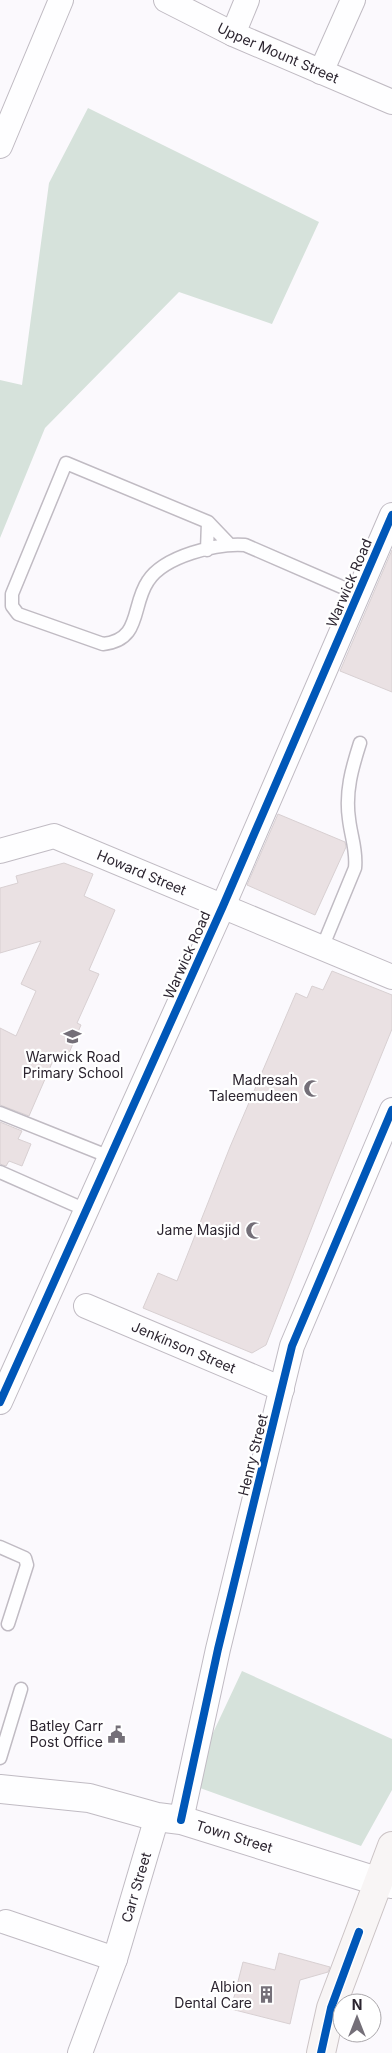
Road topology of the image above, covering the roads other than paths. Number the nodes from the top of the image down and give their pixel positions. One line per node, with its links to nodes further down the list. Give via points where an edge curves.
1 (61, 0): 8 (street)
2 (166, 0): 5 (street, Upper Mount Street)
3 (247, 0): 5 (street)
4 (353, 0): 6 (street)
5 (233, 34): 6 (street, Upper Mount Street)
6 (321, 72): 7 (street, Upper Mount Street)
7 (392, 102)
8 (0, 146)
9 (392, 515): 13 (street, Warwick Road)
10 (208, 522): 11 (lane); 12 (lane); 12 (lane, via 66,463 12,594 12,606 18,614 103,644 115,643 130,631 148,581 176,557)
11 (229, 544): 12 (lane); 13 (lane, via 245,546)
12 (207, 550)
13 (358, 594): 16 (street, Warwick Road)
14 (360, 743): 17 (lane, via 349,780 348,799 348,819 357,854 355,868)
15 (0, 851): 16 (street, Howard Street, via 54,836)
16 (223, 906): 17 (street, Howard Street); 21 (street, Warwick Road)
17 (322, 948): 18 (street, Howard Street)
18 (392, 977)
19 (392, 1110): 25 (street, Henry Street, via 292,1346)
20 (0, 1113): 21 (lane)
21 (110, 1157): 23 (street, Warwick Road)
22 (0, 1172): 23 (lane)
23 (86, 1210): 26 (street, Warwick Road)
24 (86, 1306): 25 (street, Jenkinson Street)
25 (282, 1389): 32 (street, Henry Street, via 218,1649)
26 (2, 1391)
27 (0, 1547): 28 (lane, via 25,1558 27,1565)
28 (8, 1624)
29 (21, 1689): 30 (lane)
30 (0, 1758)
31 (0, 1789): 32 (street, Town Street, via 89,1798)
32 (169, 1818): 34 (street, Town Street); 36 (street, Carr Street)
33 (392, 1846): 34 (main road)
34 (384, 1883): 38 (main road, via 331,2008)
35 (6, 1922): 36 (street)
36 (115, 1959): 37 (street, Carr Street)
37 (80, 2053)
38 (321, 2053)

